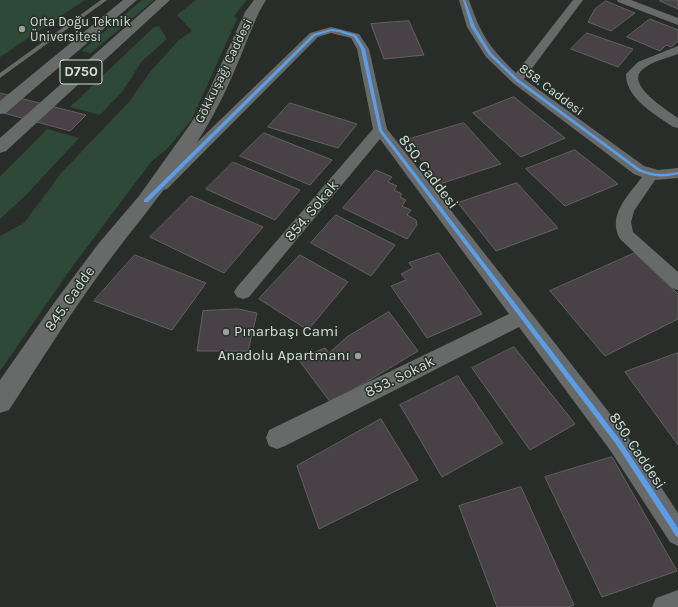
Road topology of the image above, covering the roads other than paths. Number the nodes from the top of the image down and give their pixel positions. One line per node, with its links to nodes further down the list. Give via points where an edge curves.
1 (104, 0): 10 (lane)
2 (131, 0): 12 (highway, D750)
3 (164, 0): 15 (highway, D750)
4 (260, 0): 18 (street, Gökkuşağı Caddesi, via 252,12 210,106)
5 (464, 0): 11 (street, 858. Caddesi, via 473,27 490,54)
6 (578, 0): 11 (street)
7 (622, 0): 8 (street)
8 (678, 22)
9 (678, 50): 13 (street, via 638,67 632,74 636,92)
10 (0, 76)
11 (517, 80): 17 (street, 858. Caddesi, via 640,170)
12 (0, 109)
13 (678, 124)
14 (380, 130): 18 (street, 850. Caddesi, via 363,49 355,36 339,31 323,31 308,40); 20 (street, 854. Sokak); 21 (street, 850. Caddesi)
15 (0, 147)
16 (678, 173): 17 (street, via 665,176)
17 (651, 175): 19 (street, via 626,210 626,235)
18 (146, 201): 22 (street, 845. Cadde, via 102,255)
19 (678, 283)
20 (243, 292)
21 (523, 316): 23 (street, 853. Sokak); 24 (street, 850. Caddesi, via 618,442)
22 (0, 401)
23 (276, 438)
24 (678, 534)
25 (678, 603): 26 (street)
26 (665, 607)

